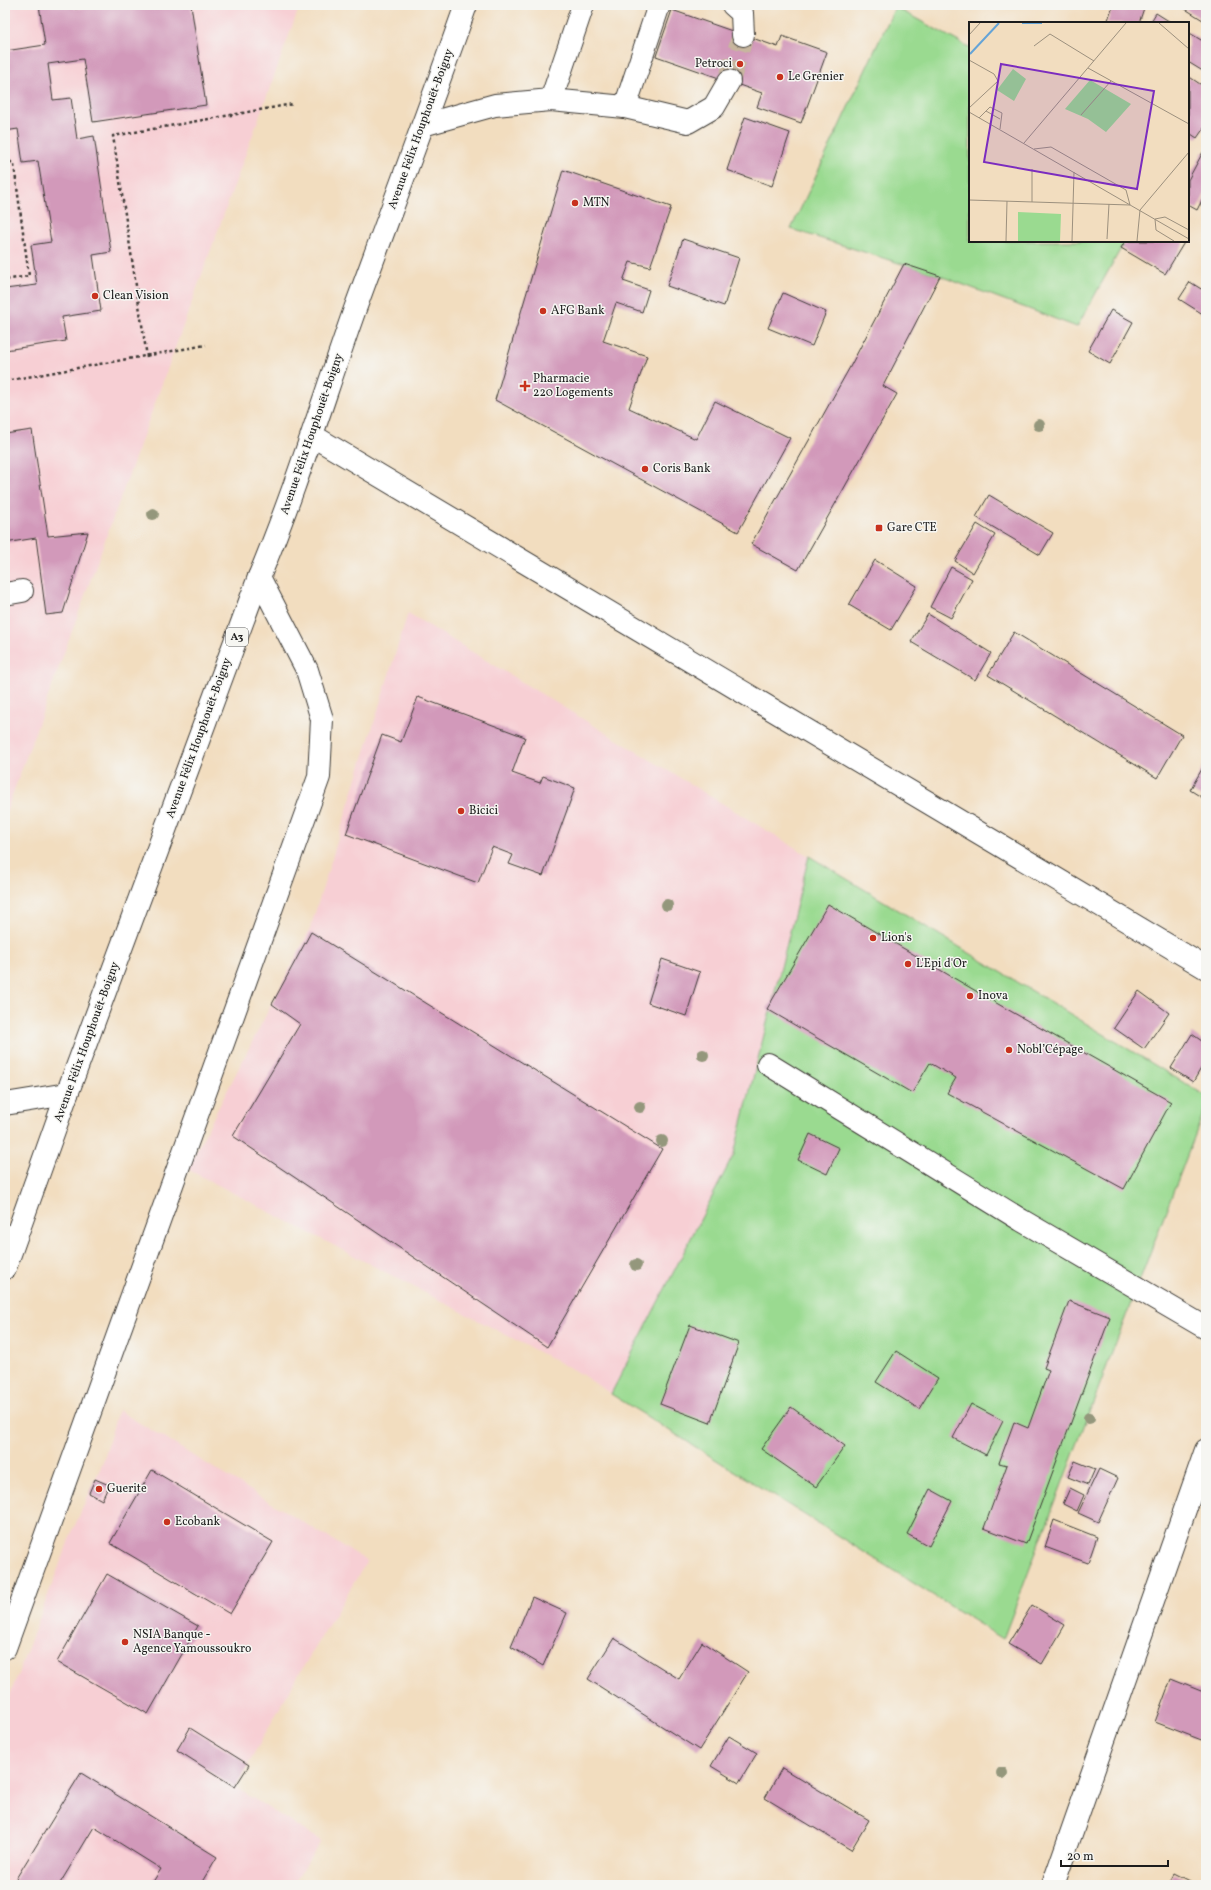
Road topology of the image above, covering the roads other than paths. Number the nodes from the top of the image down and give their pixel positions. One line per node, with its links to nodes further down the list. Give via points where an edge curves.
1 (466, 5): 9 (main road, Avenue Félix Houphouët-Boigny / A3)
2 (583, 5): 7 (main road)
3 (659, 5): 8 (main road)
4 (733, 5): 5 (main road, via 742,13)
5 (743, 35)
6 (728, 81): 8 (main road, via 714,107 688,122)
7 (551, 100): 8 (main road); 9 (main road, via 495,105)
8 (625, 107)
9 (423, 124): 10 (main road, Avenue Félix Houphouët-Boigny / A3)
10 (313, 436): 11 (main road, Avenue Félix Houphouët-Boigny / A3); 12 (main road)
11 (259, 577): 14 (main road, Avenue Félix Houphouët-Boigny / A3); 19 (main road, via 307,670 322,719 319,777)
12 (1206, 968)
13 (768, 1064): 17 (main road, via 1021,1220)
14 (67, 1094): 15 (main road); 16 (main road, Avenue Félix Houphouët-Boigny / A3)
15 (5, 1104)
16 (5, 1268)
17 (1206, 1328)
18 (1206, 1450): 20 (main road)
19 (5, 1648)
20 (1053, 1885)

